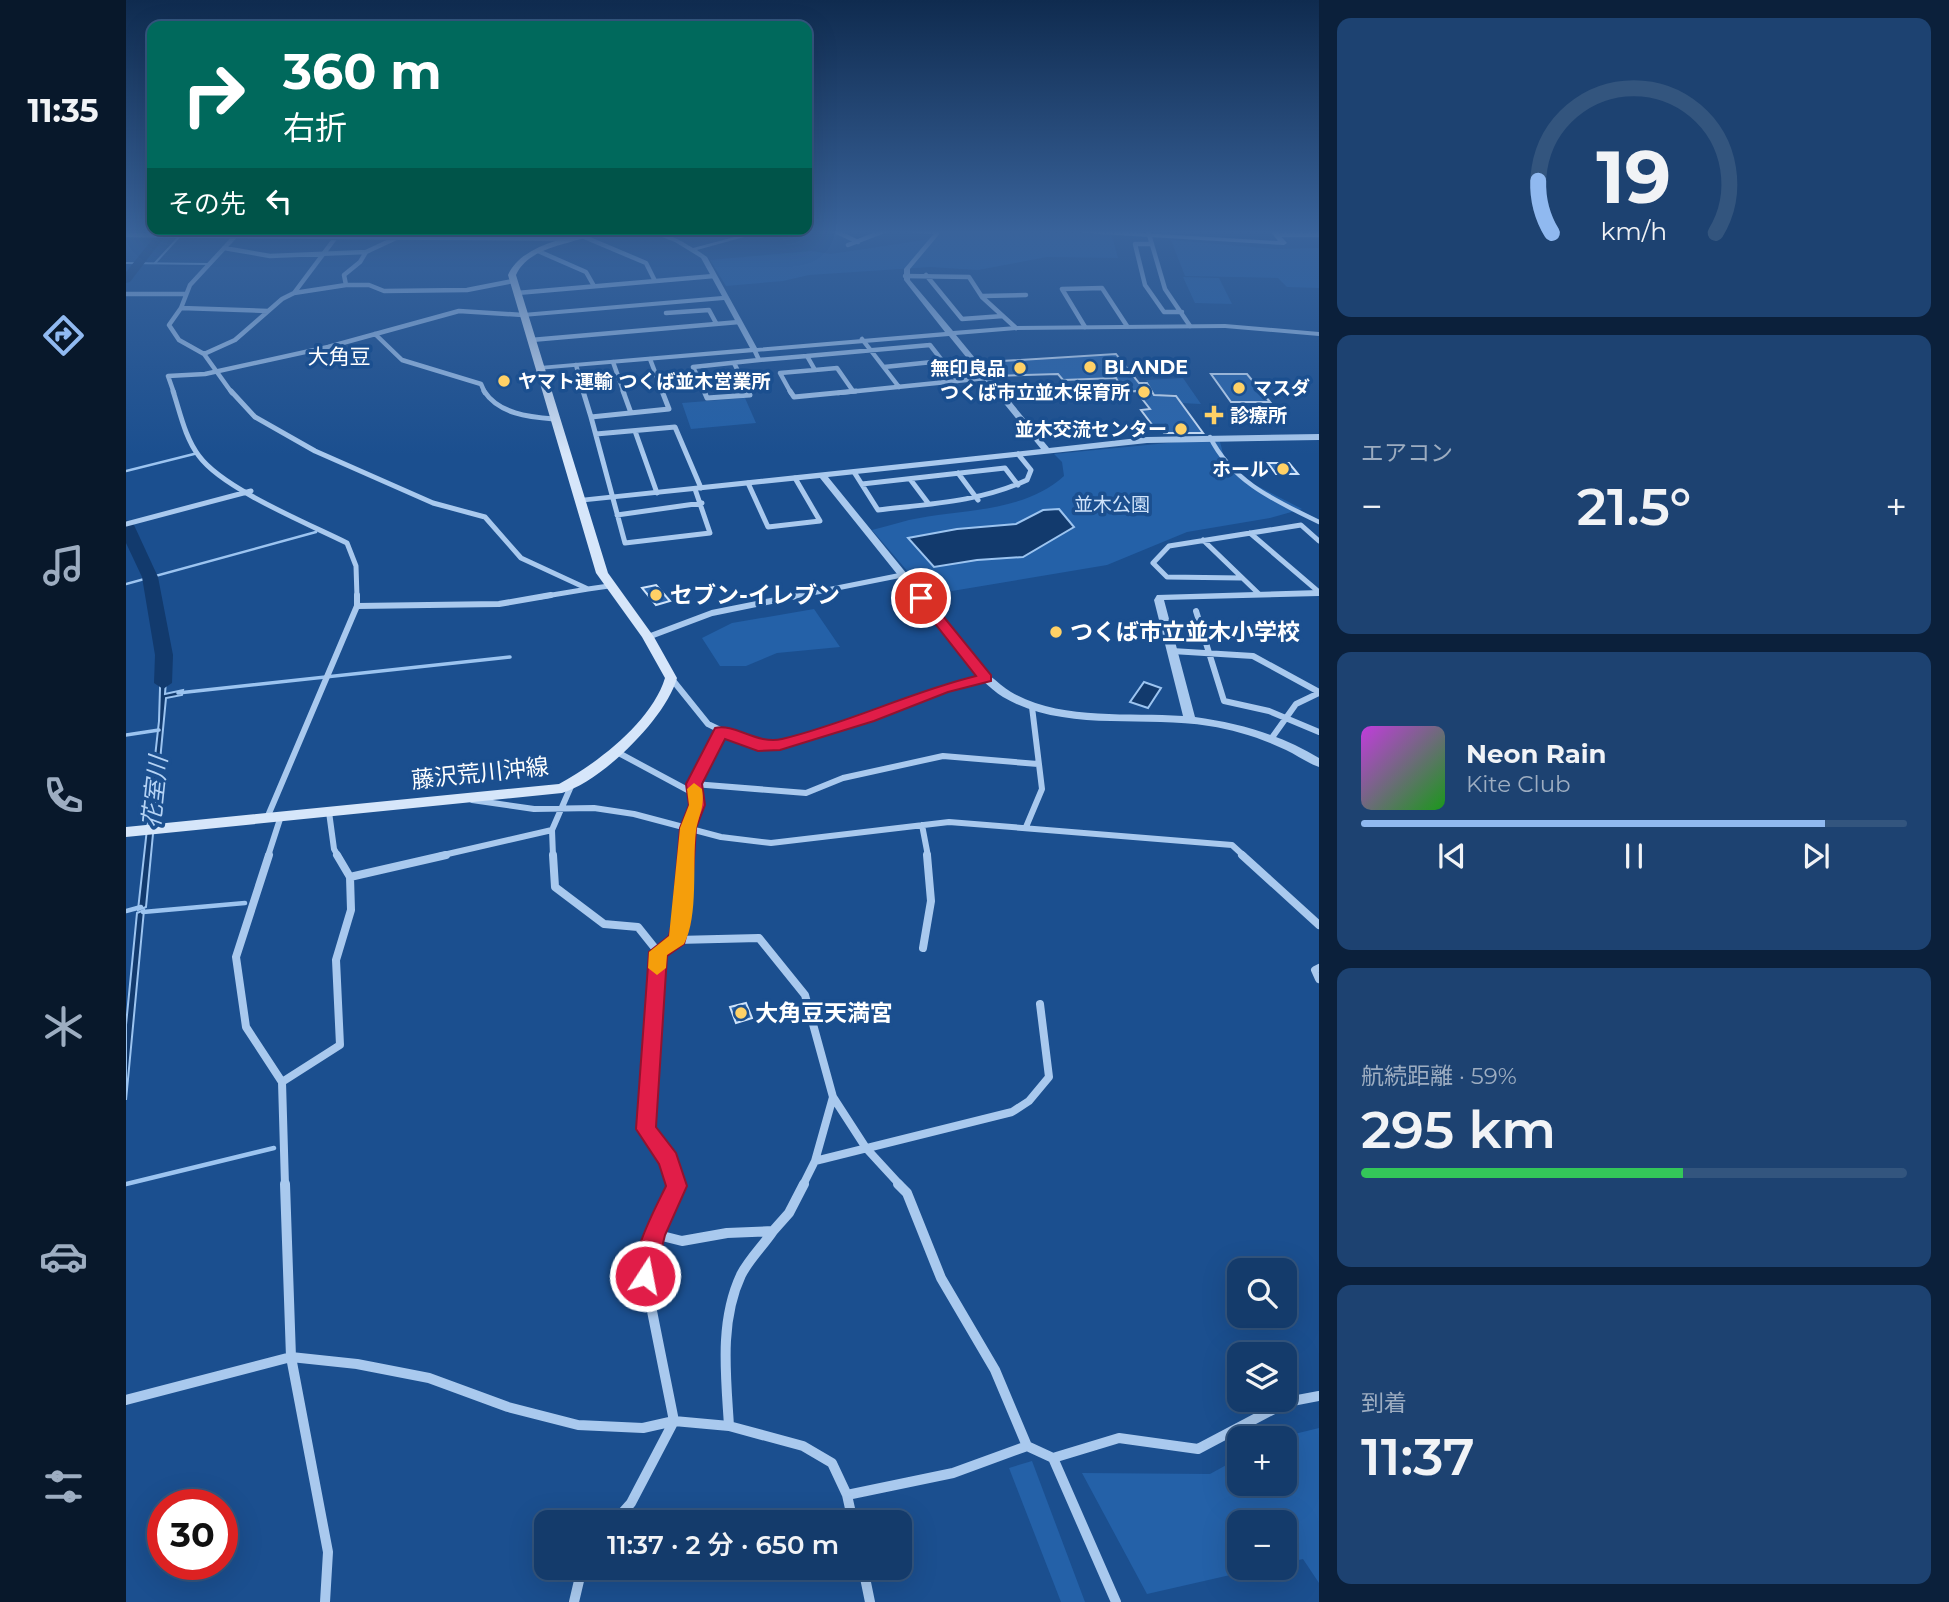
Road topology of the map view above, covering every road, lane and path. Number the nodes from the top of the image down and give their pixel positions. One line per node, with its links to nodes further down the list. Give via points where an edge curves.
1 (276, 306): 13 (street)
2 (520, 306): 16 (main road)
3 (633, 306): 16 (street)
4 (730, 306): 18 (street)
5 (926, 306): 24 (street)
6 (951, 306): 17 (street, via 962,319)
7 (992, 306): 17 (street)
8 (1072, 306): 22 (street)
9 (1113, 306): 20 (street)
10 (1160, 306): 14 (street, via 1164,312)
11 (1177, 306): 14 (street)
12 (181, 308): 13 (street); 31 (street, via 169,325 179,340)
13 (269, 311): 31 (street, via 234,340)
14 (1182, 312): 21 (street)
15 (666, 313): 19 (street, via 709,310)
16 (523, 315): 25 (street, via 465,311); 28 (main road)
17 (1003, 316): 23 (street)
18 (738, 321): 19 (street); 29 (street)
19 (716, 324): 28 (street)
20 (1127, 326): 21 (street); 22 (street)
21 (1190, 326): 26 (street)
22 (1085, 327): 23 (street)
23 (1016, 328): 24 (street)
24 (948, 332): 27 (street); 43 (street)
25 (375, 334): 42 (street); 49 (street, via 402,360 481,384 494,404 535,418)
26 (1319, 334)
27 (862, 339): 29 (street); 30 (street)
28 (531, 340): 40 (main road)
29 (754, 349): 33 (street); 34 (street)
30 (872, 350): 32 (street); 35 (street, via 930,345); 39 (street)
31 (204, 354): 42 (street)
32 (807, 356): 34 (street); 41 (street)
33 (650, 359): 36 (street); 47 (street, via 669,409)
34 (759, 360): 37 (street)
35 (942, 361): 39 (street); 44 (street)
36 (613, 362): 38 (street); 47 (street)
37 (734, 363): 37 (street, via 693,367 707,398 750,394)
38 (576, 365): 40 (street); 48 (street)
39 (884, 367): 45 (street)
40 (540, 368): 49 (main road)
41 (815, 370): 46 (street, via 837,368); 46 (street, via 780,373 794,397)
42 (218, 372): 65 (street, via 168,376 198,457); 81 (street, via 254,416 315,451 433,503 485,517 521,558)
43 (986, 378): 44 (street); 54 (street)
44 (958, 381): 45 (street)
45 (899, 387): 46 (street)
46 (853, 391)
47 (631, 413): 48 (street)
48 (591, 417): 51 (street)
49 (554, 419): 69 (main road)
50 (635, 431): 51 (street); 64 (street, via 675,427); 66 (street)
51 (596, 434): 67 (street)
52 (1210, 437): 53 (street); 54 (street); 73 (street, via 1230,470)
53 (1319, 437)
54 (1047, 451): 55 (street)
55 (1018, 454): 56 (street); 63 (street, via 1031,470 1027,480)
56 (854, 472): 58 (street); 62 (street)
57 (958, 474): 60 (street); 63 (street, via 1005,468); 68 (street)
58 (822, 475): 59 (street); 78 (street)
59 (796, 478): 61 (street); 61 (street, via 820,521 768,527)
60 (910, 479): 62 (street); 71 (street)
61 (748, 483): 64 (street)
62 (862, 484): 71 (street, via 878,510)
63 (1018, 485): 68 (street)
64 (698, 489): 66 (street); 70 (street)
65 (251, 491): 74 (street); 84 (street, via 347,543 356,566)
66 (657, 493): 67 (street)
67 (612, 498): 69 (street); 72 (street)
68 (978, 500): 71 (street)
69 (580, 501): 80 (main road)
70 (702, 503): 72 (street); 72 (street, via 710,533 625,542)
71 (928, 503)
72 (617, 514)
73 (1319, 522)
74 (126, 524)
75 (1250, 533): 76 (street); 77 (street, via 1301,525); 82 (street)
76 (1203, 540): 79 (street); 79 (street, via 1169,546 1153,562 1167,577)
77 (1319, 541)
78 (902, 575): 86 (street, via 712,613); 90 (street)
79 (1241, 578): 83 (street)
80 (609, 586): 81 (street); 86 (main road)
81 (588, 589): 84 (street, via 499,604)
82 (1319, 592): 83 (street)
83 (1259, 594): 87 (street, via 1161,597)
84 (357, 606): 107 (street)
85 (1196, 611): 88 (street)
86 (648, 637): 89 (main road)
87 (1172, 651): 88 (street); 94 (street)
88 (1209, 653): 91 (street, via 1253,656); 93 (street, via 1224,701)
89 (671, 678): 95 (street, via 698,714); 98 (main road, 藤沢荒川沖線, via 669,691 658,706)
90 (986, 678): 92 (street, via 1004,695); 95 (street, via 780,745 758,746)
91 (1319, 692): 93 (street)
92 (1032, 707): 94 (street); 99 (street)
93 (1283, 717): 96 (street); 97 (street)
94 (1190, 720): 97 (street)
95 (721, 732): 102 (street)
96 (1319, 732)
97 (1271, 739): 100 (street)
98 (615, 751): 101 (main road, 藤沢荒川沖線); 103 (street)
99 (1038, 764): 102 (street, via 943,756 843,779 806,793); 109 (street, via 1042,789)
100 (1319, 764)
101 (572, 784): 104 (main road, 藤沢荒川沖線); 105 (street)
102 (694, 784): 103 (street)
103 (695, 794): 110 (street, via 697,805)
104 (468, 799): 105 (street); 106 (main road, 藤沢荒川沖線)
105 (560, 809): 110 (street, via 594,808); 111 (street)
106 (329, 812): 107 (main road, 藤沢荒川沖線); 113 (street, via 334,849)
107 (274, 817): 112 (main road, 藤沢荒川沖線); 121 (street, via 236,957 246,1027)
108 (922, 825): 109 (street, via 975,822); 110 (street, via 771,843); 116 (street, via 932,884 932,921)
109 (1026, 827): 114 (street, via 1232,845)
110 (688, 828): 115 (street, via 685,903)
111 (552, 830): 113 (street); 117 (street, via 555,887 604,924 638,927)
112 (126, 832)
113 (350, 877): 121 (street, via 351,910 336,960 340,1045)
114 (1319, 925)
115 (677, 940): 117 (street); 122 (street, via 758,938 805,996)
116 (923, 948)
117 (658, 952): 126 (street, via 646,1129 668,1160 676,1186)
118 (1319, 968): 119 (street, via 1315,970)
119 (1319, 979)
120 (1040, 1004): 123 (street, via 1049,1077 1029,1101 1012,1112)
121 (282, 1082): 127 (street)
122 (833, 1097): 123 (street); 124 (street)
123 (866, 1148): 124 (street); 132 (street, via 907,1192 941,1278 995,1370)
124 (815, 1161): 125 (street, via 789,1213)
125 (773, 1231): 126 (street, via 682,1241); 131 (street, via 741,1275 728,1322 724,1355)
126 (654, 1234): 130 (street, via 645,1276)
127 (291, 1357): 129 (street); 130 (street, via 429,1378 578,1426 643,1429); 139 (street, via 328,1552)
128 (1319, 1396): 133 (street, via 1287,1402 1198,1449 1119,1438)
129 (129, 1399)
130 (674, 1421): 131 (street); 135 (street)
131 (729, 1426): 134 (street, via 803,1447 832,1463)
132 (1027, 1446): 133 (street); 134 (street, via 953,1473)
133 (1053, 1458): 142 (street)
134 (847, 1495): 136 (street)
135 (625, 1510)
136 (850, 1510)
137 (579, 1580): 140 (street)
138 (865, 1580): 141 (street)
139 (325, 1602)
140 (574, 1602)
141 (870, 1602)
142 (1116, 1602)

